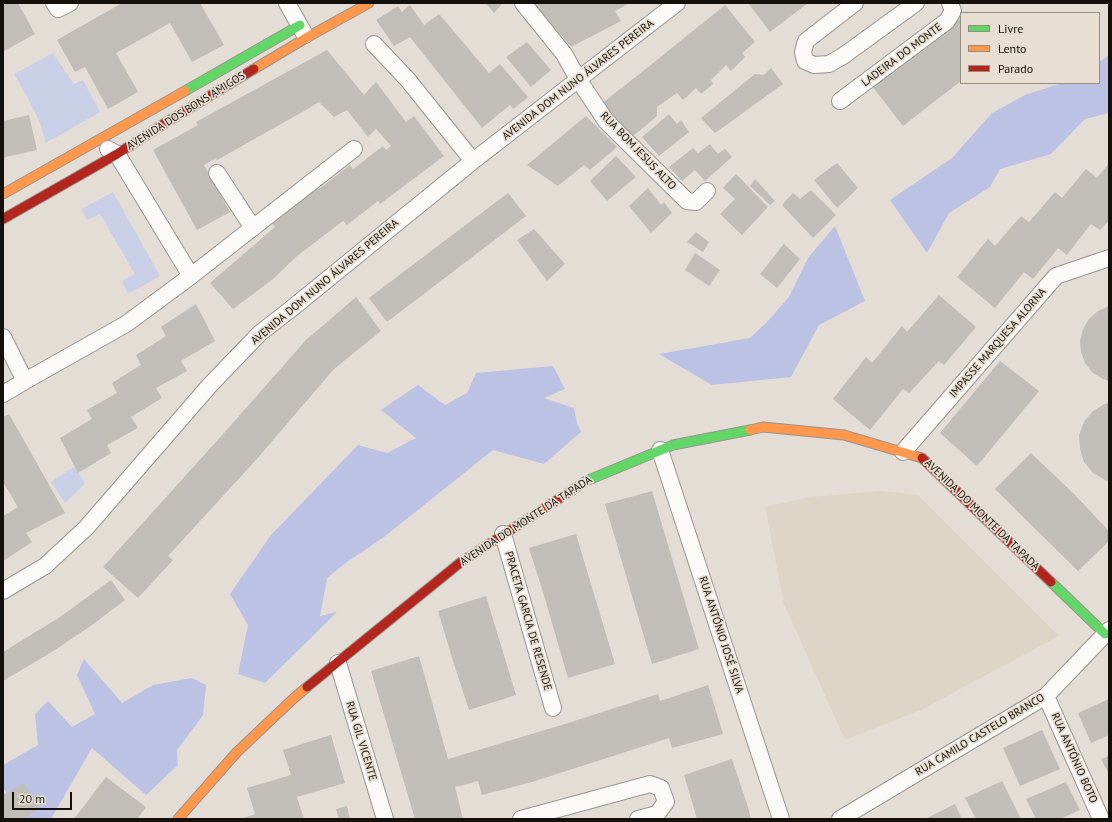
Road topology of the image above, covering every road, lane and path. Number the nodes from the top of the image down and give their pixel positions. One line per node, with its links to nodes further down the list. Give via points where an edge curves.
1 (287, 3): 8 (street)
2 (369, 3): 8 (street, AVENIDA DOS BONS AMIGOS)
3 (523, 3): 10 (street, RUA BOM JESUS ALTO, via 564,54)
4 (677, 3): 10 (street, AVENIDA DOM NUNO ÁLVARES PEREIRA)
5 (855, 3): 6 (street, via 806,40 803,52 805,61 814,65 829,64)
6 (916, 3)
7 (950, 3): 11 (street, LADEIRA DO MONTE, via 953,11 947,21)
8 (304, 28): 12 (street, AVENIDA DOS BONS AMIGOS); 14 (street, AVENIDA DOS BONS AMIGOS)
9 (374, 44): 15 (street, via 408,80)
10 (578, 79): 15 (street, AVENIDA DOM NUNO ÁLVARES PEREIRA); 17 (street, RUA BOM JESUS ALTO, via 606,121 687,202 696,202)
11 (840, 101)
12 (96, 141): 14 (street); 18 (street, AVENIDA DOS BONS AMIGOS)
13 (354, 149): 20 (street)
14 (117, 154): 19 (street, AVENIDA DOS BONS AMIGOS); 22 (street)
15 (472, 161): 29 (street, AVENIDA DOM NUNO ÁLVARES PEREIRA, via 260,333 210,385 86,528 45,566)
16 (217, 173): 20 (street)
17 (707, 191)
18 (3, 194)
19 (3, 220)
20 (253, 228): 22 (street)
21 (1109, 258): 27 (street, IMPASSE MARQUESA ALORNA, via 1056,276)
22 (191, 276): 24 (street, via 126,324)
23 (3, 337): 24 (street)
24 (26, 381): 25 (street)
25 (3, 394)
26 (660, 450): 27 (street, AVENIDA DO MONTE DA TAPADA, via 673,445 763,427 844,435); 28 (street, AVENIDA DO MONTE DA TAPADA, via 586,481); 38 (street, RUA ANTÓNIO JOSÉ SILVA)
27 (903, 452): 30 (street, AVENIDA DO MONTE DA TAPADA, via 922,458)
28 (503, 534): 31 (street, AVENIDA DO MONTE DA TAPADA, via 461,562); 33 (street, PRACETA GARCIA DE RESENDE)
29 (3, 591)
30 (1107, 632): 32 (street, RUA CAMILO CASTELO BRANCO)
31 (338, 663): 34 (street, AVENIDA DO MONTE DA TAPADA, via 293,699 237,752); 35 (street, RUA GIL VICENTE)
32 (1046, 696): 39 (street, RUA CAMILO CASTELO BRANCO); 40 (street, RUA ANTÓNIO BOTO)
33 (553, 708)
34 (178, 819)
35 (385, 819)
36 (521, 819): 37 (street, via 650,784 661,788 666,802 657,814)
37 (638, 819)
38 (781, 819)
39 (840, 819)
40 (1101, 819)

